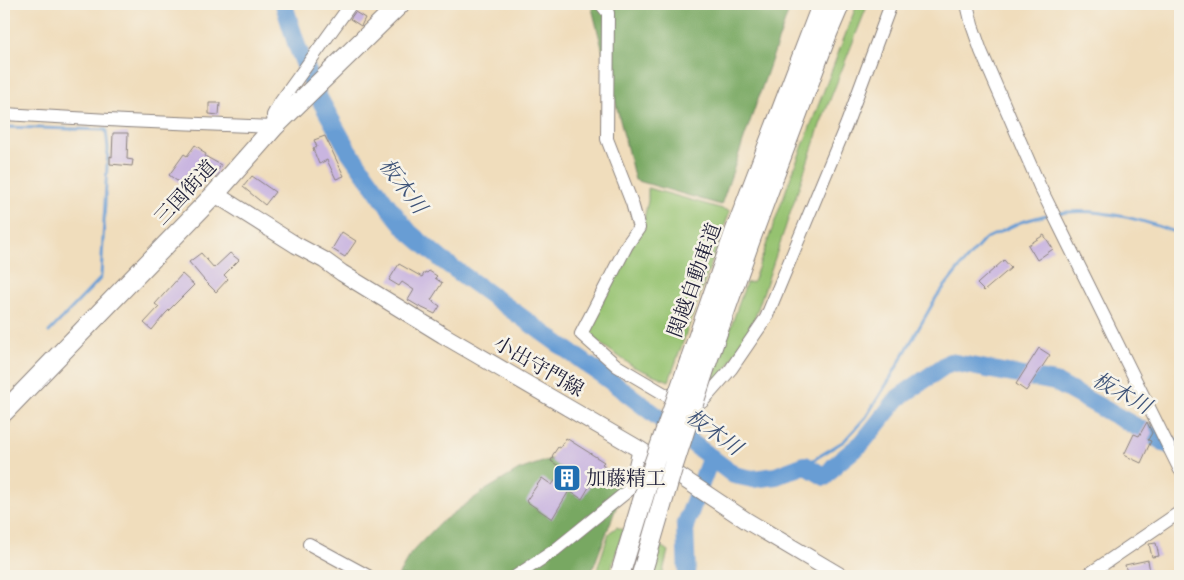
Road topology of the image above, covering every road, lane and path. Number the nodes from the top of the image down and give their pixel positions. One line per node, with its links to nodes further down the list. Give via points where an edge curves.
1 (351, 4): 9 (street, via 279,104 273,115)
2 (400, 4): 9 (highway, 三国街道)
3 (601, 4): 6 (street, via 608,13 607,139 640,228 581,334 617,366 673,399 702,402 731,369 766,318 847,123)
4 (822, 4): 11 (highway, 関越自動車道, via 738,225)
5 (840, 4): 11 (highway, 関越自動車道, via 751,238)
6 (891, 4)
7 (968, 4): 14 (street, via 981,51 1040,187)
8 (4, 114): 9 (street)
9 (274, 127): 10 (highway, 三国街道)
10 (215, 194): 12 (highway, 三国街道); 13 (main road, 小出守門線, via 444,335)
11 (698, 362): 17 (highway, 関越自動車道, bridge, via 653,466); 20 (highway, 関越自動車道, bridge, via 672,470)
12 (4, 412)
13 (640, 449): 19 (street, via 628,490 555,550); 21 (main road, 小出守門線, via 747,521)
14 (1180, 470)
15 (1180, 512): 22 (street)
16 (309, 544): 18 (street)
17 (620, 574)
18 (368, 576)
19 (516, 576)
20 (641, 576)
21 (840, 576)
22 (1086, 576)

